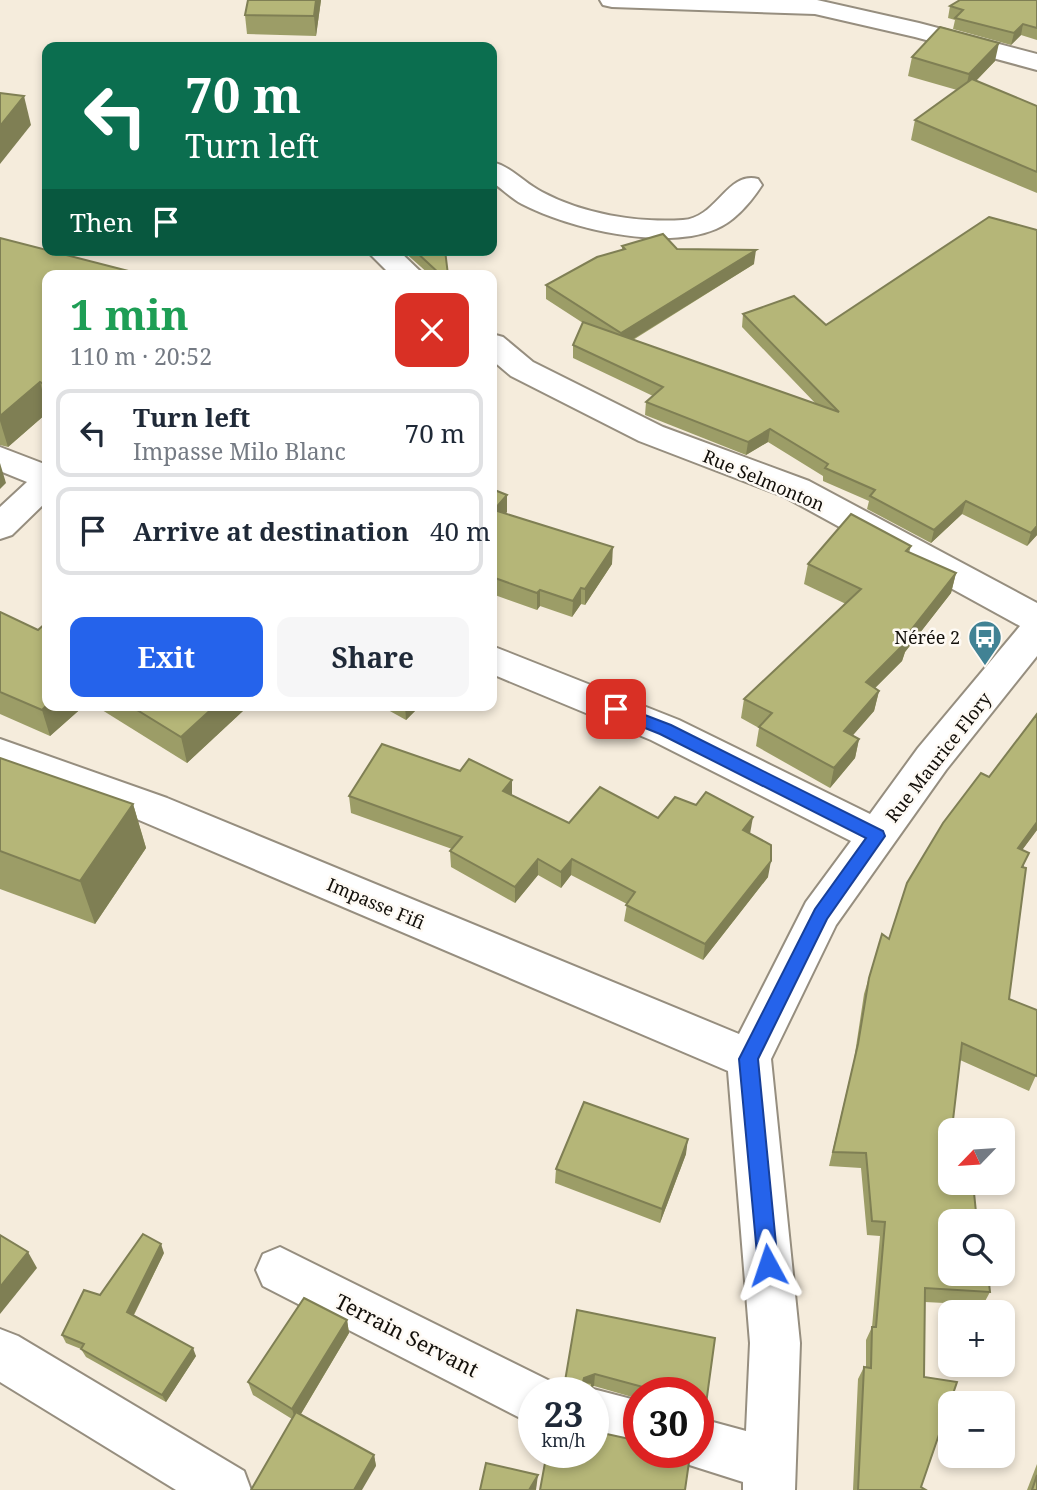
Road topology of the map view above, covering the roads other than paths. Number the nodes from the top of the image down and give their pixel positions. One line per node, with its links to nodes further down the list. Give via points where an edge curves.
1 (612, 0): 2 (street, via 815,7)
2 (1037, 62)
3 (497, 174): 4 (street, via 532,198 563,210 679,231 719,216)
4 (748, 185)
5 (387, 256): 6 (street)
6 (403, 270)
7 (497, 348): 12 (street, Rue Selmonton, via 522,369 651,433 797,489)
8 (0, 458): 9 (street)
9 (42, 478)
10 (42, 485): 11 (street)
11 (0, 527)
12 (1037, 619)
13 (1037, 631): 16 (street, Rue Maurice Flory, via 932,759)
14 (497, 661): 16 (street, via 666,730)
15 (0, 754): 17 (street, Impasse Fifi, via 153,809)
16 (877, 836): 17 (street, Rue Maurice Flory, via 821,914)
17 (749, 1059): 22 (street, via 775,1343)
18 (280, 1270): 20 (street, Terrain Servant)
19 (0, 1354): 23 (street)
20 (518, 1392)
21 (714, 1451): 22 (street)
22 (769, 1477)
23 (225, 1490)

